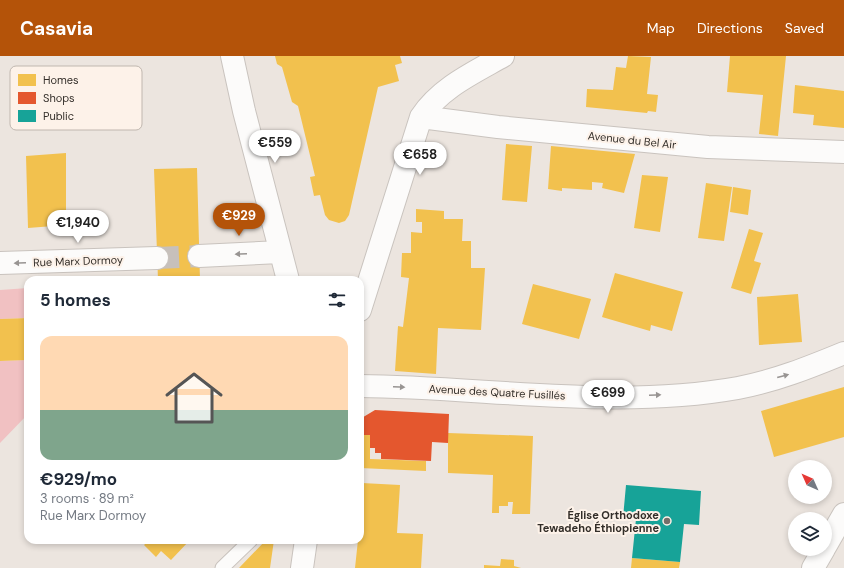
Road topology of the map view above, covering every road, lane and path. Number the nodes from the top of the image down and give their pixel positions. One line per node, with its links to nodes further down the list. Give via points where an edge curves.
1 (232, 56): 5 (street)
2 (503, 56): 3 (street, via 456,82 430,103)
3 (421, 116): 4 (street, Avenue du Bel Air, via 498,127 708,147); 10 (street)
4 (844, 152)
5 (280, 252): 6 (street, one-way to 6); 9 (street)
6 (199, 256)
7 (157, 258): 8 (street, Rue Marx Dormoy, one-way to 8)
8 (0, 263)
9 (287, 276)
10 (364, 297)
11 (844, 353): 12 (street, Avenue des Quatre Fusillés, one-way to 11, via 607,397 692,394 739,388 797,372)
12 (364, 386)
13 (844, 514): 14 (street)
14 (832, 534)
15 (247, 544): 18 (lane)
16 (305, 544): 19 (street)
17 (820, 556): 20 (street)
18 (222, 568)
19 (302, 568)
20 (813, 568)

